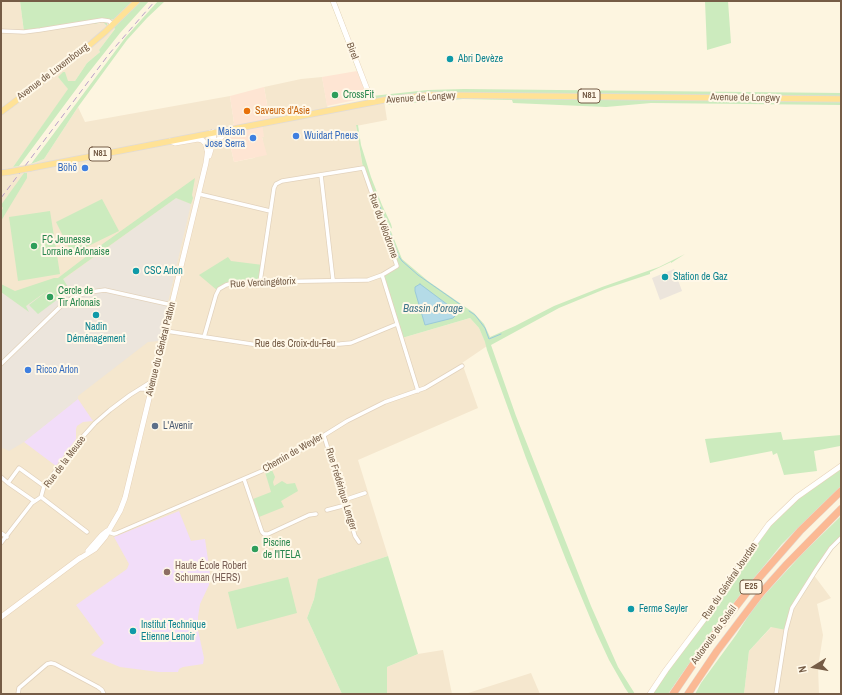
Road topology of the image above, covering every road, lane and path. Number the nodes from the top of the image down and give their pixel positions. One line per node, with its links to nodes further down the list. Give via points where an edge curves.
1 (138, 1): 3 (main road, Avenue de Luxembourg)
2 (332, 1): 6 (main road, Birel)
3 (113, 26): 4 (street, via 109,21 102,20 24,32); 7 (main road, Avenue de Luxembourg)
4 (1, 31)
5 (841, 99): 6 (main road, Avenue de Longwy / N81, via 429,95)
6 (372, 102): 8 (main road, Avenue de Longwy / N81)
7 (1, 112)
8 (231, 129): 9 (main road, Avenue de Longwy / N81); 11 (main road)
9 (211, 133): 10 (main road, Avenue de Longwy / N81); 11 (main road, via 214,139); 12 (main road)
10 (170, 141): 12 (main road, N81, via 175,143 202,140 206,144); 13 (main road, Avenue de Longwy / N81, bridge)
11 (213, 147): 12 (main road)
12 (206, 163): 15 (main road, Avenue du Général Patton)
13 (1, 173)
14 (321, 175): 16 (street, via 276,184); 17 (street, Rue du Vélodrome, via 363,168 397,266); 18 (street)
15 (199, 194): 16 (street); 20 (main road, Avenue du Général Patton)
16 (270, 211): 19 (street)
17 (382, 275): 18 (street, Rue Vercingétorix, via 368,280); 21 (street)
18 (333, 280): 19 (street, Rue Vercingétorix)
19 (260, 282): 23 (street, Rue Vercingétorix, via 233,283 219,289)
20 (172, 304): 22 (main road, Avenue du Général Patton); 24 (street, via 105,290 76,296 63,304)
21 (397, 324): 23 (street, Rue des Croix-du-Feu, via 351,343 340,344 258,345); 28 (street)
22 (166, 331): 23 (street, Rue des Croix-du-Feu); 26 (main road, Avenue du Général Patton)
23 (204, 337)
24 (1, 364)
25 (462, 366): 28 (street, Chemin de Weyler)
26 (154, 380): 27 (street, Rue de la Meuse); 29 (main road, Avenue du Général Patton)
27 (138, 389): 29 (street); 35 (street, Rue de la Meuse, via 95,423)
28 (418, 390): 30 (street, Chemin de Weyler, via 365,411)
29 (151, 392): 45 (main road, Avenue du Général Patton, via 125,498)
30 (324, 436): 33 (street, Chemin de Weyler, via 278,464); 39 (street, Rue Frédérique Lenger)
31 (841, 466): 55 (main road, Rue du Général Jourdan, via 797,497 769,524 712,609)
32 (1, 477): 34 (street)
33 (244, 479): 44 (street, via 264,534 309,514); 45 (street, Chemin de Weyler, via 120,532 114,534)
34 (8, 483): 35 (street, via 19,468); 40 (street)
35 (44, 486): 38 (street, Rue de la Meuse)
36 (841, 492): 56 (highway, Autoroute du Soleil / E25, via 800,531 751,587)
37 (365, 494): 39 (street)
38 (41, 497): 40 (street, Rue de la Meuse); 46 (street)
39 (344, 500): 41 (street, Rue Frédérique Lenger)
40 (34, 501): 48 (street, Rue de la Meuse)
41 (346, 505): 43 (street); 50 (street, Rue Frédérique Lenger)
42 (841, 509): 57 (highway, Autoroute du Soleil / E25, via 761,593)
43 (326, 510)
44 (316, 514)
45 (109, 530): 52 (main road, Avenue du Général Patton, via 94,549)
46 (87, 532)
47 (1, 533): 48 (street)
48 (6, 537): 51 (street, Rue de la Meuse)
49 (841, 538): 58 (street, via 831,548 792,608)
50 (359, 542)
51 (1, 543)
52 (1, 617)
53 (18, 694): 54 (street, via 19,688 51,663 98,687)
54 (104, 694)
55 (650, 694)
56 (673, 694)
57 (688, 694)
58 (776, 694)

